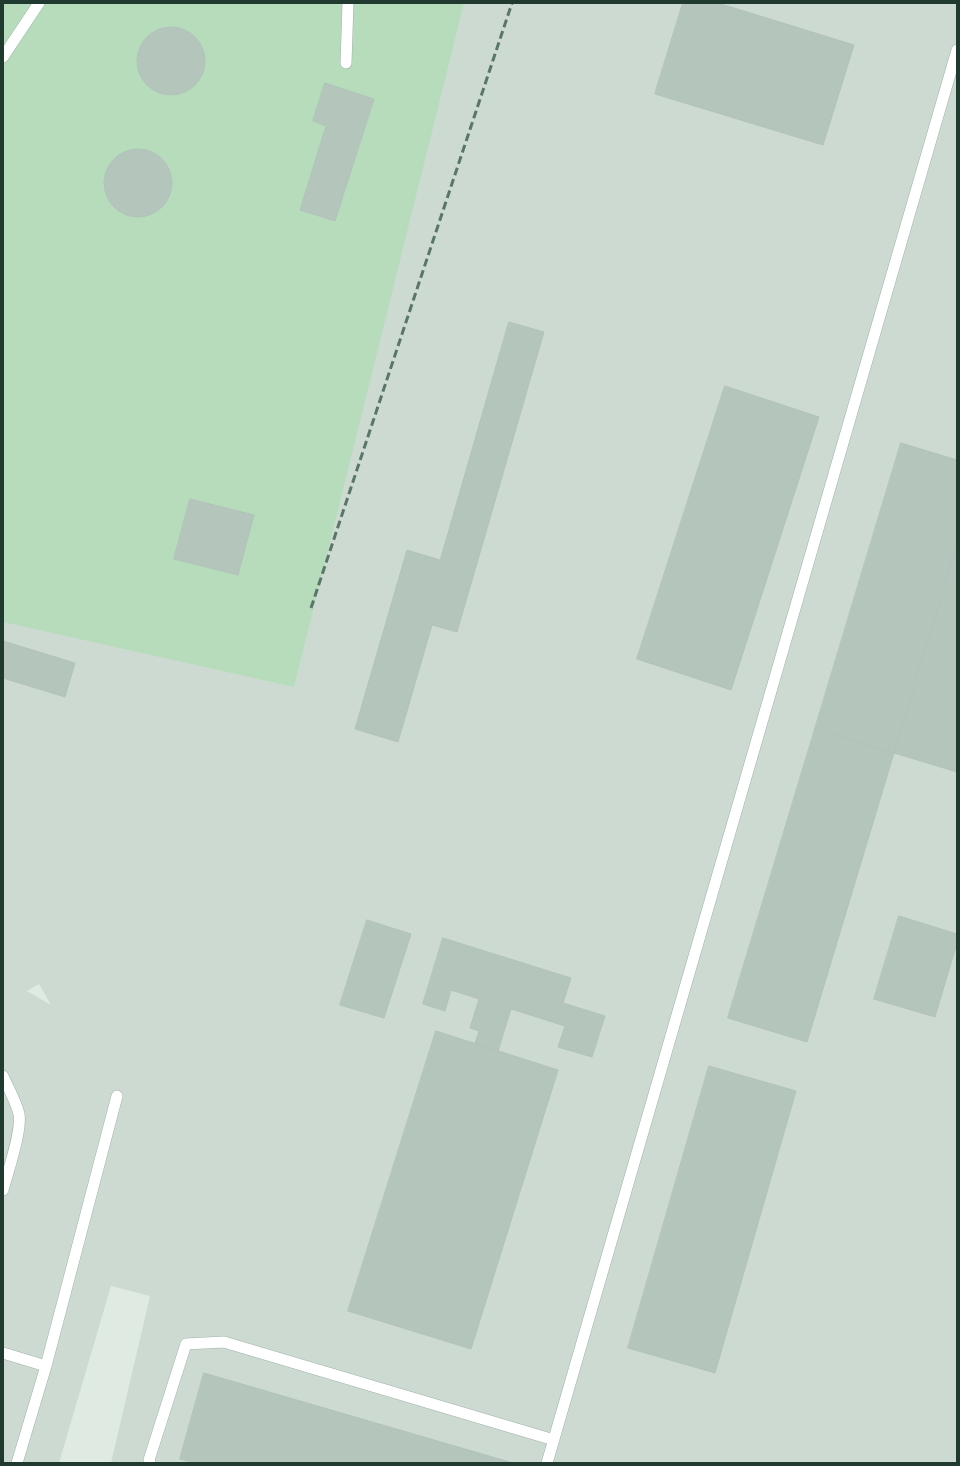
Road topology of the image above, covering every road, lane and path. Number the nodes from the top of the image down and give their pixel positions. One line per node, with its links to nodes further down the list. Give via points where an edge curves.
1 (39, 3): 4 (lane)
2 (348, 3): 5 (lane)
3 (957, 50): 11 (lane)
4 (3, 56)
5 (346, 63)
6 (3, 1076): 8 (lane, via 19,1115 19,1129)
7 (117, 1096): 10 (lane)
8 (3, 1190)
9 (3, 1353): 10 (lane)
10 (46, 1366): 12 (lane)
11 (554, 1440): 13 (lane, via 217,1342 186,1344); 14 (lane)
12 (17, 1463)
13 (150, 1463)
14 (547, 1463)

